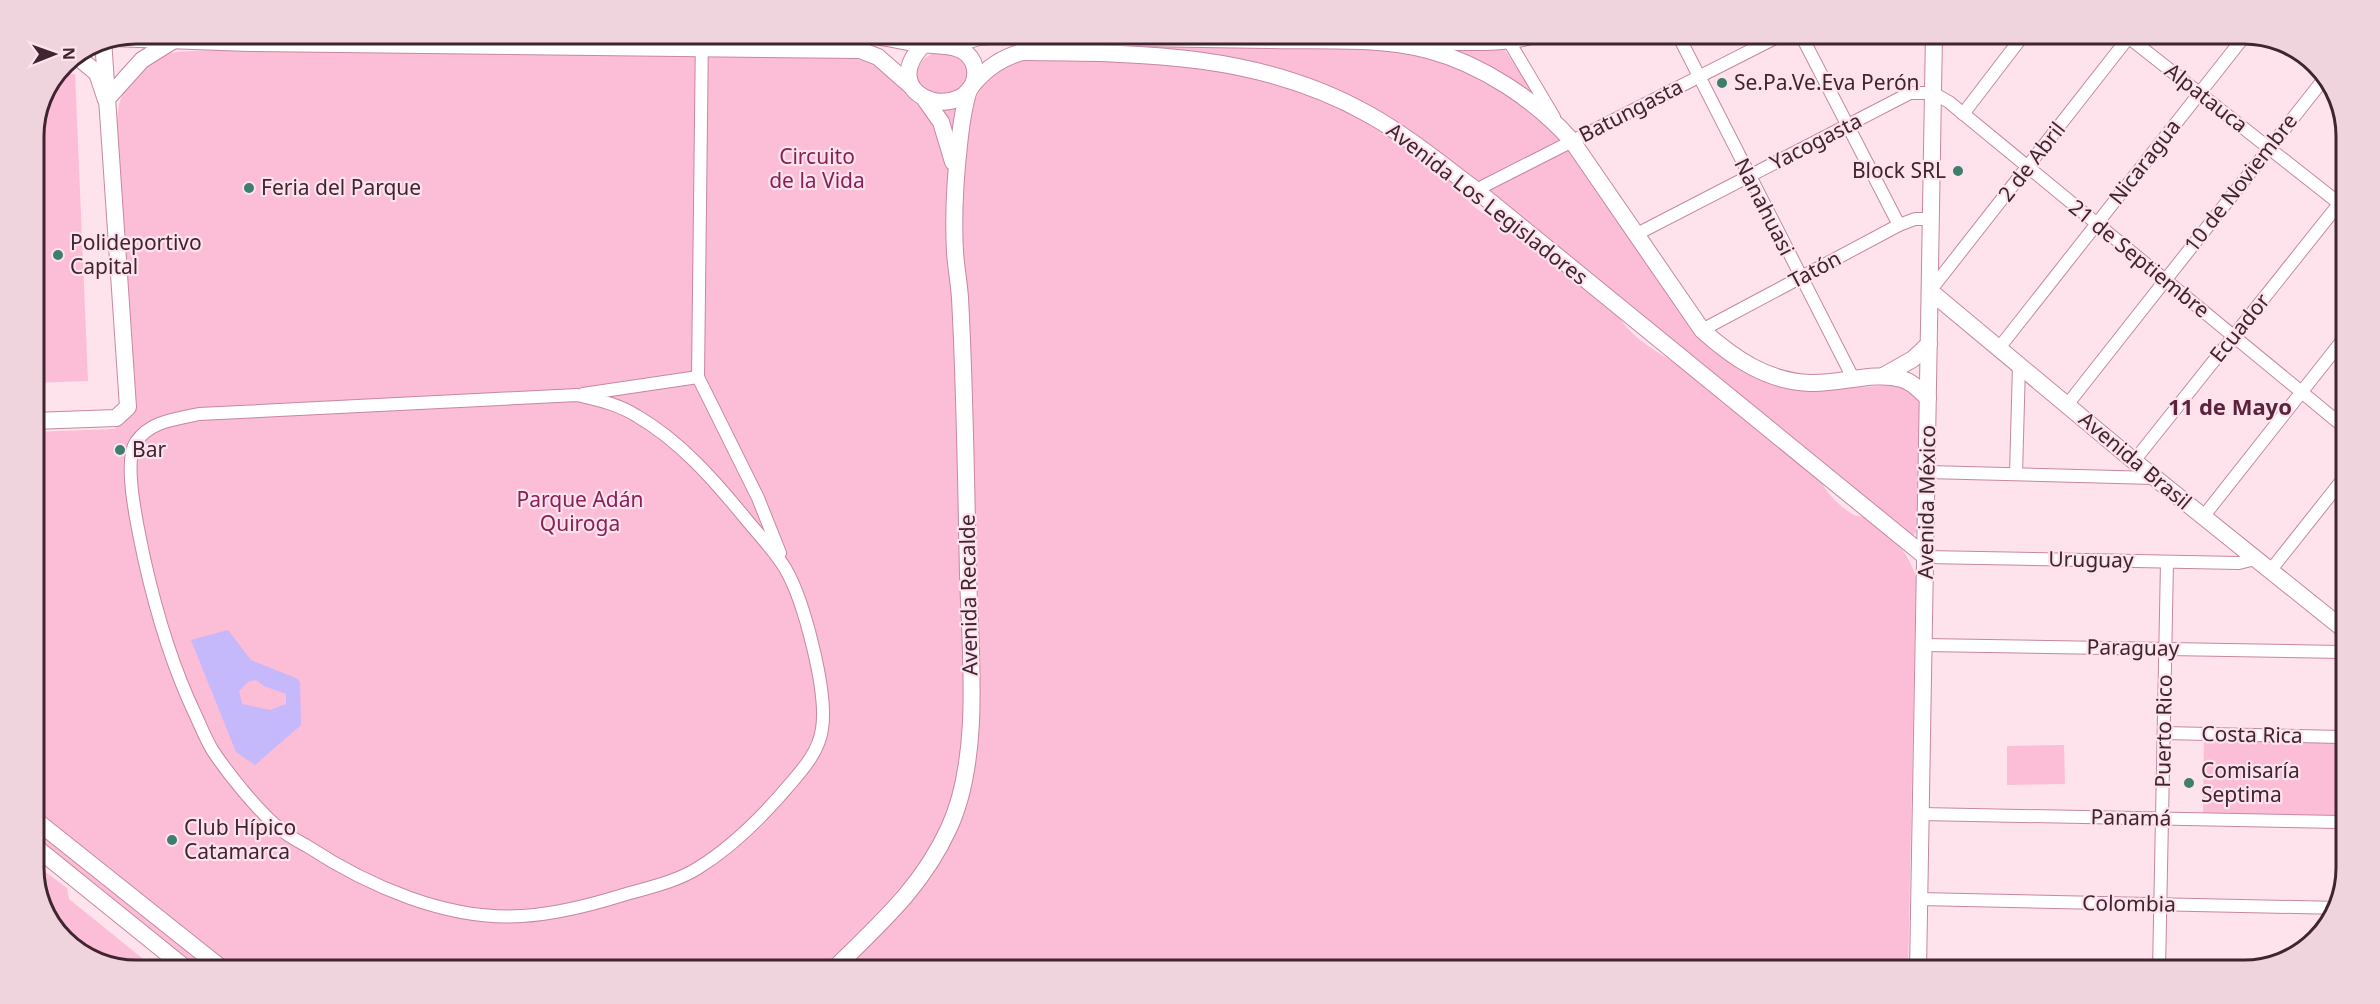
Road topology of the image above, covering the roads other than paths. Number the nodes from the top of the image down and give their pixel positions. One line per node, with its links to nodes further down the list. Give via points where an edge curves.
1 (168, 44): 29 (main road, via 142,60)
2 (702, 44): 55 (street)
3 (765, 44): 24 (main road, via 860,50 878,57)
4 (921, 44): 24 (main road, via 908,69)
5 (939, 44): 19 (main road)
6 (956, 44): 19 (main road, Avenida Los Legisladores)
7 (1097, 44): 25 (main road, Avenida Los Legisladores, via 1022,52 1004,58)
8 (1138, 44): 38 (main road, Avenida Los Legisladores, via 1244,67 1324,92 1368,114)
9 (1398, 44): 31 (main road, Avenida Los Legisladores, via 1429,50 1477,69)
10 (1511, 44): 31 (street)
11 (1682, 44): 22 (street, Nanahuasi)
12 (1763, 44): 22 (street, Batungasta)
13 (1806, 44): 32 (street)
14 (1934, 44): 26 (main road, Avenida México)
15 (2017, 44): 30 (street)
16 (2121, 44): 35 (street, 2 de Abril)
17 (2139, 44): 27 (street, Alpatauca)
18 (2238, 44): 27 (street, Nicaragua)
19 (949, 46): 25 (main road, via 970,58 976,72)
20 (104, 49): 29 (main road)
21 (84, 62): 29 (main road, via 97,73)
22 (1698, 77): 33 (street, Batungasta); 37 (street, Nanahuasi)
23 (2320, 83): 34 (street, 10 de Noviembre)
24 (910, 86): 28 (main road)
25 (971, 86): 28 (main road, via 962,96 948,102); 36 (main road, Avenida Recalde, via 963,110)
26 (1933, 93): 30 (street, 21 de Septiembre); 32 (street, Yacogasta, via 1910,93); 41 (main road, Avenida México)
27 (2200, 93): 34 (street, Alpatauca); 42 (street, Nicaragua)
28 (924, 98): 36 (main road, Avenida Recalde, via 941,122)
29 (106, 100): 62 (main road, via 128,402 125,412 116,418)
30 (1964, 114): 35 (street, 21 de Septiembre)
31 (1559, 126): 33 (main road, Avenida Los Legisladores)
32 (1848, 126): 37 (street, Yacogasta); 43 (street)
33 (1572, 141): 38 (street, Batungasta); 44 (main road, Avenida Los Legisladores)
34 (2269, 147): 39 (street, Alpatauca); 46 (street, 10 de Noviembre)
35 (2029, 166): 42 (street, 21 de Septiembre); 47 (street, 2 de Abril)
36 (956, 174): 90 (main road, Avenida Recalde, via 970,622 968,755 950,826 931,863 904,900)
37 (1748, 177): 44 (street, Yacogasta); 45 (street, Nanahuasi)
38 (1476, 190): 69 (main road, Avenida Los Legisladores)
39 (2336, 196)
40 (2336, 212): 49 (street, Ecuador)
41 (1931, 219): 43 (street, Tatón); 47 (main road, Avenida México)
42 (2096, 224): 46 (street, 21 de Septiembre); 51 (street, Nicaragua)
43 (1899, 225): 45 (street, Tatón)
44 (1636, 234): 48 (main road, Avenida Los Legisladores)
45 (1800, 278): 48 (street, Tatón); 56 (street, Nanahuasi)
46 (2165, 281): 49 (street, 21 de Septiembre); 60 (street, 10 de Noviembre)
47 (1930, 291): 50 (main road, Avenida México); 51 (main road, Avenida Brasil)
48 (1702, 330): 56 (main road, Avenida Los Legisladores, via 1726,352 1767,374 1810,383)
49 (2234, 336): 57 (street, 21 de Septiembre); 63 (street, Ecuador)
50 (1929, 344): 54 (main road, Avenida Los Legisladores, via 1913,359); 59 (main road, Avenida México)
51 (1999, 348): 53 (main road, Avenida Brasil)
52 (2336, 348): 57 (street)
53 (2019, 365): 60 (main road, Avenida Brasil); 65 (street)
54 (1883, 376): 56 (main road, Avenida Los Legisladores); 59 (main road, Avenida Los Legisladores, via 1904,379)
55 (698, 377): 58 (street); 73 (street, via 758,498)
56 (1854, 380)
57 (2301, 390): 61 (street, 21 de Septiembre); 68 (street)
58 (577, 395): 73 (street, via 615,404 672,440 726,494); 73 (street, via 199,414 160,423 144,432 134,444 130,455 136,517 153,597 180,683 212,750 280,829 366,880 414,899 491,915 522,916 594,904 685,875 720,852 754,821 801,772 818,743 823,726 815,656)
59 (1928, 398): 64 (main road, Avenida México)
60 (2067, 405): 63 (main road, Avenida Brasil)
61 (2336, 420)
62 (44, 421)
63 (2134, 461): 66 (main road, Avenida Brasil)
64 (1927, 472): 65 (street); 69 (main road, Avenida México)
65 (2016, 474): 66 (street)
66 (2154, 477): 68 (main road, Avenida Brasil)
67 (2336, 488): 72 (street)
68 (2203, 517): 70 (main road, Avenida Brasil)
69 (1926, 557): 71 (street, Uruguay); 75 (main road, Avenida México)
70 (2255, 559): 71 (street, Uruguay, via 2239,563); 72 (main road, Avenida Brasil)
71 (2167, 562): 76 (street, Puerto Rico)
72 (2270, 571): 74 (main road, Avenida Brasil)
73 (787, 572)
74 (2336, 623)
75 (1924, 645): 76 (street, Paraguay); 80 (main road, Avenida México)
76 (2165, 649): 77 (street, Paraguay); 78 (street, Puerto Rico)
77 (2336, 652)
78 (2164, 733): 79 (street, Costa Rica); 81 (street, Puerto Rico)
79 (2336, 737)
80 (1921, 814): 81 (street, Panamá); 85 (main road, Avenida México)
81 (2162, 818): 82 (street, Panamá); 86 (street, Puerto Rico)
82 (2336, 822)
83 (44, 827): 89 (main road)
84 (44, 854): 88 (main road)
85 (1919, 899): 86 (street, Colombia); 91 (main road, Avenida México)
86 (2160, 904): 87 (street, Colombia); 92 (street, Puerto Rico)
87 (2328, 908)
88 (175, 960)
89 (211, 960)
90 (843, 960)
91 (1918, 960)
92 (2159, 960)

